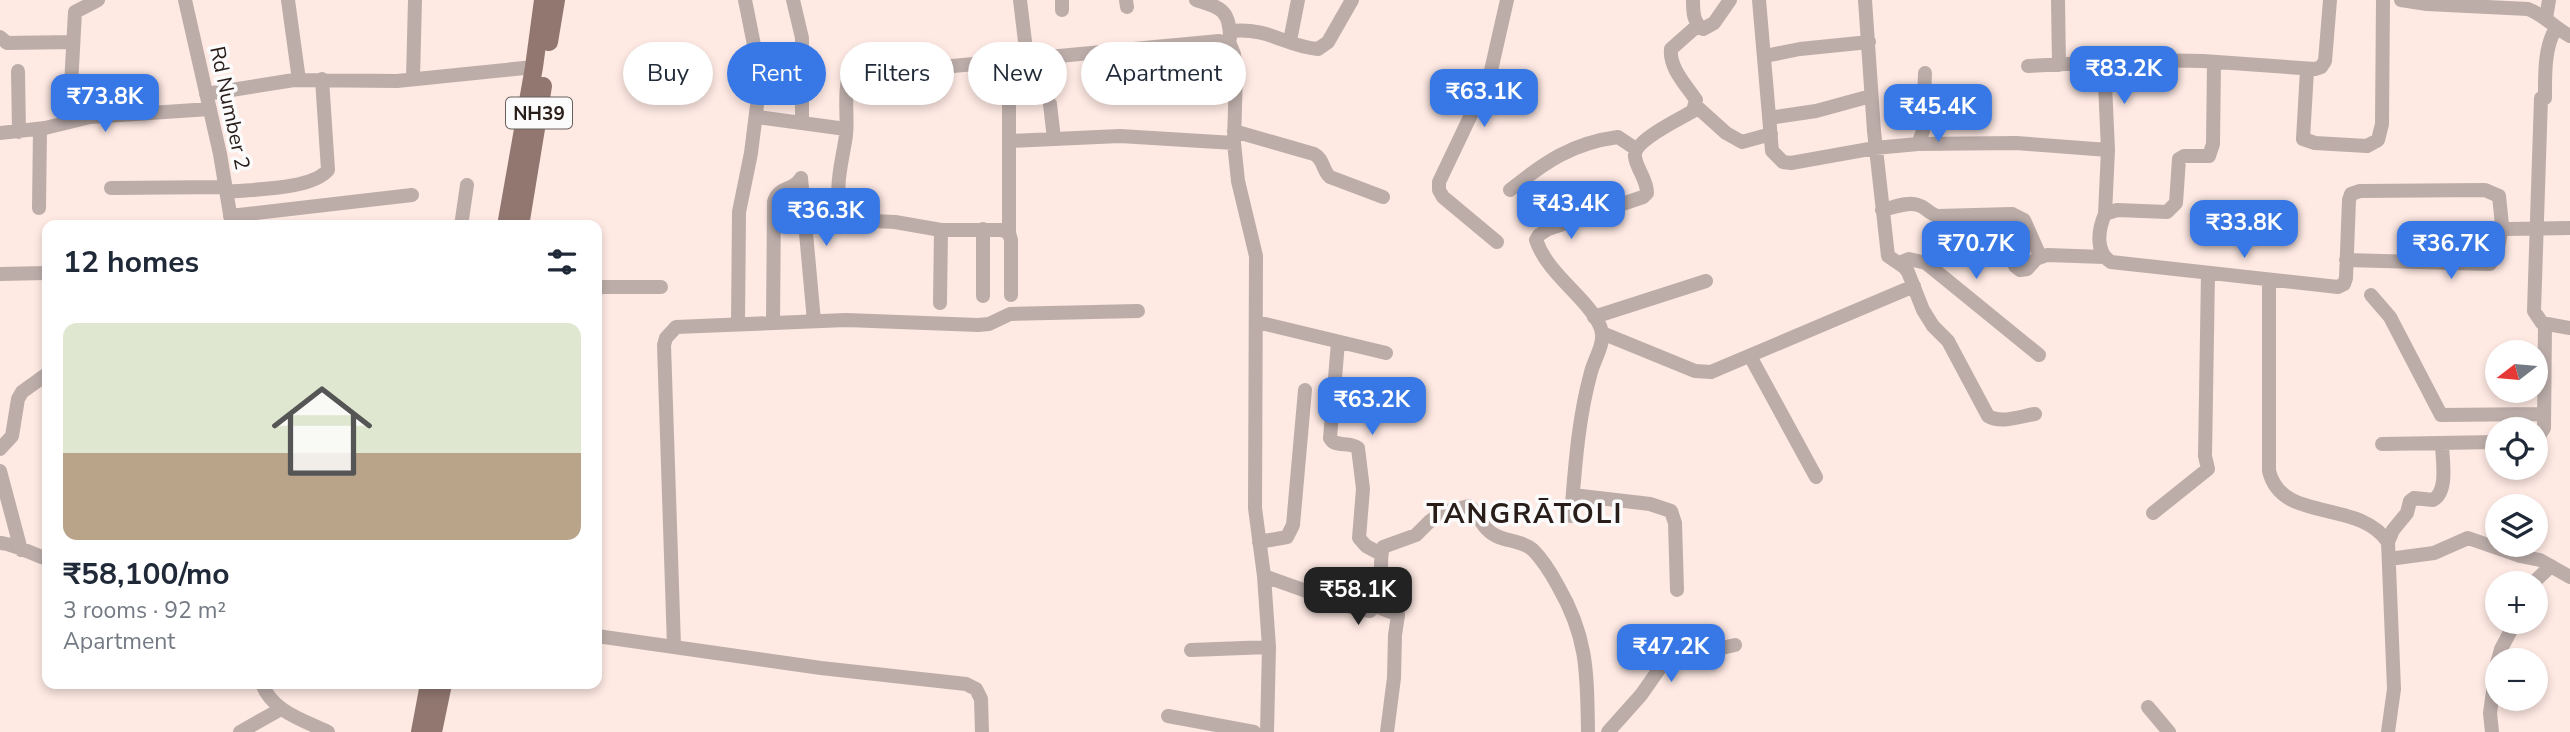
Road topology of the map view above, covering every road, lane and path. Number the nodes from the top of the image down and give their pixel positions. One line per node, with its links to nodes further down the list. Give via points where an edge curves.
1 (98, 0): 30 (street, via 75,12)
2 (185, 0): 48 (street, Rd Number 2)
3 (288, 0): 46 (street)
4 (415, 0): 44 (street)
5 (543, 0): 40 (main road)
6 (556, 0): 82 (main road, NH39)
7 (745, 0): 52 (street, via 758,75)
8 (793, 0): 54 (street, via 802,38)
9 (1020, 0): 31 (street)
10 (1196, 0): 28 (street, via 1226,13)
11 (1298, 0): 29 (street)
12 (1352, 0): 29 (street, via 1324,47)
13 (1507, 0): 89 (street, via 1490,75 1439,182 1443,197)
14 (1693, 0): 25 (street)
15 (1730, 0): 25 (street, via 1708,28)
16 (1759, 0): 34 (street)
17 (1865, 0): 32 (street)
18 (2058, 0): 38 (street)
19 (2330, 0): 41 (street, via 2325,61 2321,67)
20 (2383, 0): 41 (street, via 2381,133 2374,144 2303,139)
21 (2401, 0): 23 (street)
22 (2549, 0): 24 (street)
23 (2418, 1): 24 (street, via 2528,9)
24 (2551, 23): 26 (street); 86 (street)
25 (1698, 26): 51 (street, via 1671,49 1670,57)
26 (2570, 36)
27 (0, 37): 30 (street, via 7,43)
28 (1230, 38): 29 (street, via 1254,30); 33 (street); 61 (street, via 1236,72)
29 (1290, 41)
30 (72, 42): 55 (street)
31 (1025, 42)
32 (1869, 43): 34 (street); 47 (street)
33 (1067, 54)
34 (1765, 56): 53 (street)
35 (2104, 62): 36 (street); 38 (street); 67 (street)
36 (2214, 62): 41 (street); 77 (street, via 2212,150 2205,158 2179,159 2173,208)
37 (968, 64): 57 (street, via 852,77 846,89)
38 (2059, 65): 39 (street)
39 (2028, 66)
40 (534, 67): 44 (street); 81 (main road)
41 (2307, 69)
42 (18, 71): 58 (street)
43 (1924, 73): 64 (street, via 1923,131)
44 (413, 78): 45 (street)
45 (322, 79): 46 (street); 70 (street, via 328,170 323,176 301,183)
46 (299, 80): 48 (street)
47 (1871, 96): 53 (street); 65 (street)
48 (208, 101): 55 (street); 70 (street, Rd Number 2)
49 (1009, 105): 63 (street)
50 (1050, 105): 62 (street)
51 (1696, 106): 60 (street, via 1742,142); 66 (street)
52 (757, 117): 54 (street); 111 (street, via 739,212)
53 (1769, 118): 60 (street)
54 (802, 121): 57 (street)
55 (69, 122): 56 (street)
56 (40, 129): 58 (street); 74 (street)
57 (846, 129): 87 (street, via 840,175 840,205 845,217)
58 (19, 132): 59 (street)
59 (0, 133)
60 (1771, 134): 65 (street, via 1772,151 1783,162)
61 (1234, 137): 62 (street); 73 (street, via 1319,156 1330,177); 110 (street, via 1238,181 1256,256)
62 (1054, 139): 63 (street)
63 (1009, 141): 88 (street)
64 (1918, 144): 65 (street); 67 (street, via 2016,143)
65 (1875, 148): 75 (street)
66 (1636, 149): 71 (street, via 1618,137 1568,151 1543,163); 107 (street, via 1634,156 1647,185 1643,197 1548,229 1536,240 1541,254)
67 (2108, 150): 77 (street)
68 (467, 185): 80 (street)
69 (111, 188): 70 (street)
70 (226, 189): 78 (street, Rd Number 2)
71 (1510, 190)
72 (412, 195): 79 (street)
73 (1383, 197)
74 (39, 208)
75 (1882, 210): 76 (street, via 1912,204 1925,205 1931,215 1938,216); 93 (street, via 1888,256)
76 (2012, 214): 90 (street, via 2024,220); 90 (street, via 2015,265 2027,269)
77 (2105, 214): 91 (street, via 2099,245)
78 (231, 220)
79 (238, 220)
80 (462, 220)
81 (507, 220)
82 (521, 220)
83 (2502, 225): 86 (street, via 2512,230); 92 (street, via 2497,254 2490,264); 92 (street, via 2501,203 2493,192 2354,192 2347,209)
84 (2570, 228): 86 (street)
85 (983, 229): 87 (street); 88 (street); 104 (street)
86 (2537, 229): 112 (street, via 2534,311)
87 (941, 230): 105 (street)
88 (1009, 233): 102 (street)
89 (1497, 242)
90 (2040, 256): 91 (street)
91 (2104, 257): 95 (street, via 2111,262)
92 (2346, 260): 98 (street, via 2346,278 2338,287)
93 (1899, 262): 99 (street); 117 (street, via 1926,263)
94 (42, 273): 96 (street)
95 (2208, 273): 98 (street); 130 (street, via 2208,469)
96 (0, 274)
97 (1706, 281): 107 (street)
98 (2269, 281): 133 (street, via 2272,482 2279,491 2309,507 2374,526)
99 (1914, 286): 118 (street); 121 (street, via 1923,310 1948,341 1988,416 2004,419)
100 (602, 287): 101 (street)
101 (662, 287)
102 (1011, 295)
103 (2371, 295): 122 (street, via 2390,317 2441,415)
104 (983, 296)
105 (940, 303)
106 (1138, 311): 108 (street, via 1010,314 978,325)
107 (1594, 317): 114 (street)
108 (814, 321): 109 (street); 109 (street, via 801,178 794,187 776,194 774,202)
109 (773, 323): 111 (street)
110 (1256, 323): 115 (street); 132 (street, via 1255,508)
111 (738, 324): 147 (street, via 676,327 664,345)
112 (2545, 324): 113 (street); 122 (street)
113 (2570, 328)
114 (1602, 333): 118 (street, via 1695,372 1711,373); 129 (street, via 1581,419)
115 (1339, 342): 116 (street); 136 (street, via 1329,438 1358,448 1363,489 1359,538)
116 (1386, 353)
117 (2039, 355)
118 (1750, 356): 128 (street)
119 (42, 378): 126 (street, via 22,392 12,436)
120 (1305, 390): 132 (street, via 1293,525 1287,537)
121 (2035, 414)
122 (2544, 414)
123 (2485, 442): 125 (street)
124 (2382, 443): 125 (street)
125 (2442, 443): 133 (street, via 2441,494 2433,500 2410,500)
126 (0, 449)
127 (0, 471): 135 (street)
128 (1816, 477)
129 (1573, 495): 131 (street); 143 (street, via 1650,504 1671,511)
130 (2152, 513)
131 (1571, 516)
132 (1259, 542): 141 (street)
133 (2388, 542): 138 (street)
134 (0, 543): 135 (street)
135 (21, 550): 137 (street)
136 (1381, 554): 144 (street); 165 (street, via 1383,547 1416,535 1437,515 1465,506 1473,509 1490,533 1531,549 1550,571 1581,636)
137 (42, 557)
138 (2389, 559): 139 (street, via 2434,553 2468,538); 168 (street, via 2394,689)
139 (2552, 566): 140 (street); 142 (street)
140 (2546, 571)
141 (1264, 576): 144 (street, via 1354,608 1370,611); 148 (street)
142 (2570, 577)
143 (1677, 590)
144 (1376, 606): 164 (street, via 1396,613 1398,621)
145 (602, 637): 147 (street)
146 (1735, 645): 166 (street, via 1674,652)
147 (674, 646): 161 (street, via 966,684 982,699)
148 (1269, 648): 149 (street); 163 (street)
149 (1191, 650)
150 (264, 689): 154 (street)
151 (428, 689): 159 (main road)
152 (442, 689): 160 (main road)
153 (2148, 707): 167 (street)
154 (281, 709): 157 (street); 158 (street)
155 (2490, 711): 169 (street)
156 (1168, 716): 162 (street)
157 (240, 732)
158 (328, 732)
159 (420, 732)
160 (433, 732)
161 (982, 732)
162 (1254, 732)
163 (1267, 732)
164 (1387, 732)
165 (1588, 732)
166 (1608, 732)
167 (2169, 732)
168 (2388, 732)
169 (2492, 732)

